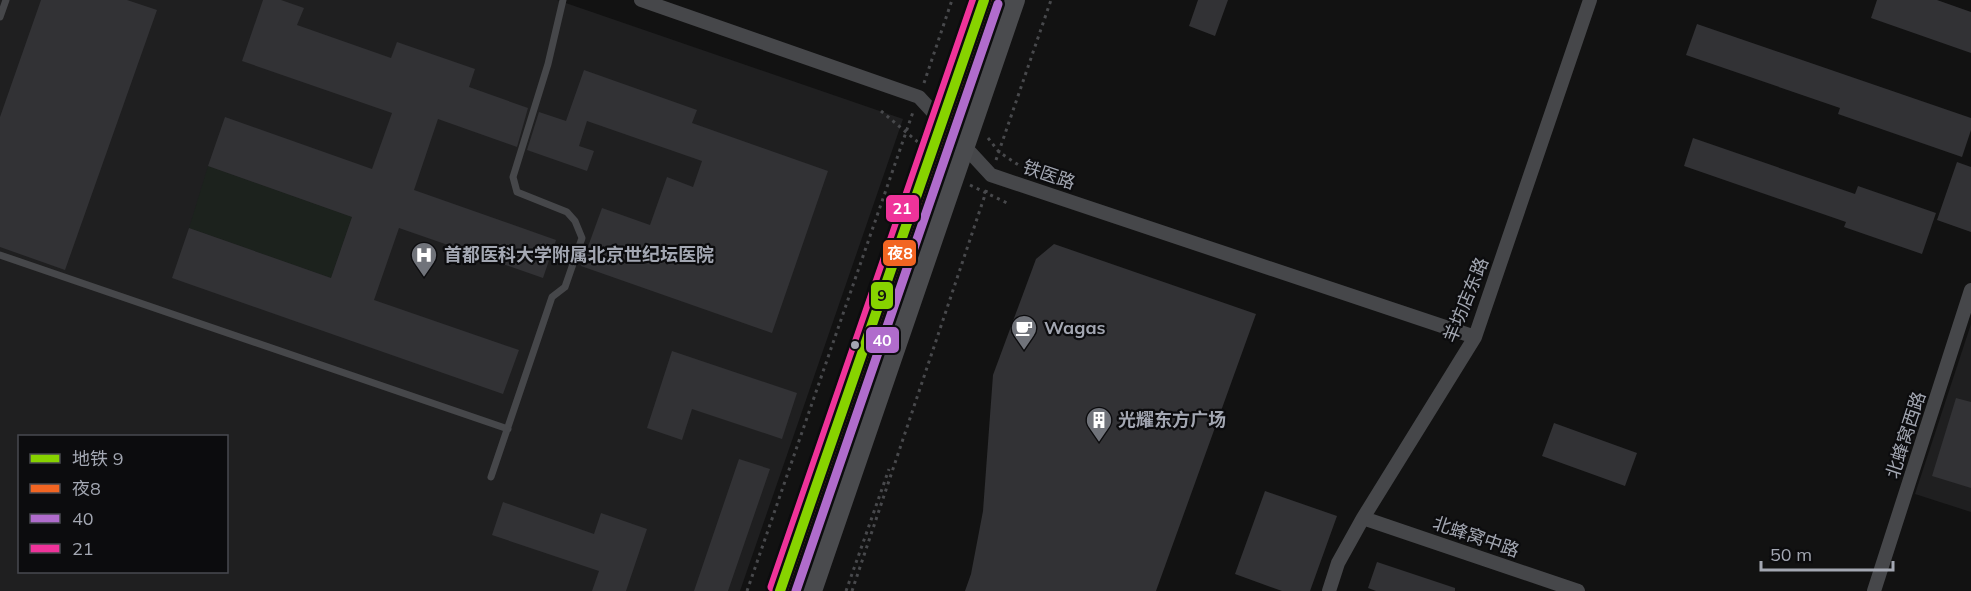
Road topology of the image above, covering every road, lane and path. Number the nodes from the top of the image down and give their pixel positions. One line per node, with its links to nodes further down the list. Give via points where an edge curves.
1 (6, 0): 9 (lane)
2 (563, 0): 17 (lane, via 513,177 517,192 567,212 582,238 565,287 552,297)
3 (640, 0): 10 (street)
4 (952, 0): 10 (path)
5 (987, 0): 11 (main road)
6 (1015, 0): 12 (main road)
7 (1051, 0): 13 (path)
8 (1590, 0): 16 (street, 羊坊店东路)
9 (0, 17)
10 (919, 97): 11 (street, 铁医路); 21 (path)
11 (944, 126): 12 (street, 铁医路); 22 (main road)
12 (965, 146): 13 (street, 铁医路); 23 (main road)
13 (991, 175): 16 (street, 铁医路); 25 (path)
14 (0, 255): 17 (lane)
15 (1971, 290): 28 (street, 北蜂窝西路)
16 (1475, 337): 20 (street, 羊坊店东路)
17 (508, 429): 19 (lane)
18 (889, 469): 24 (path)
19 (491, 477)
20 (1363, 518): 26 (street, 羊坊店东路, via 1338,563); 27 (street, 北蜂窝中路)
21 (747, 591)
22 (783, 591)
23 (812, 591)
24 (846, 591)
25 (852, 591)
26 (1329, 591)
27 (1578, 591)
28 (1874, 591)

